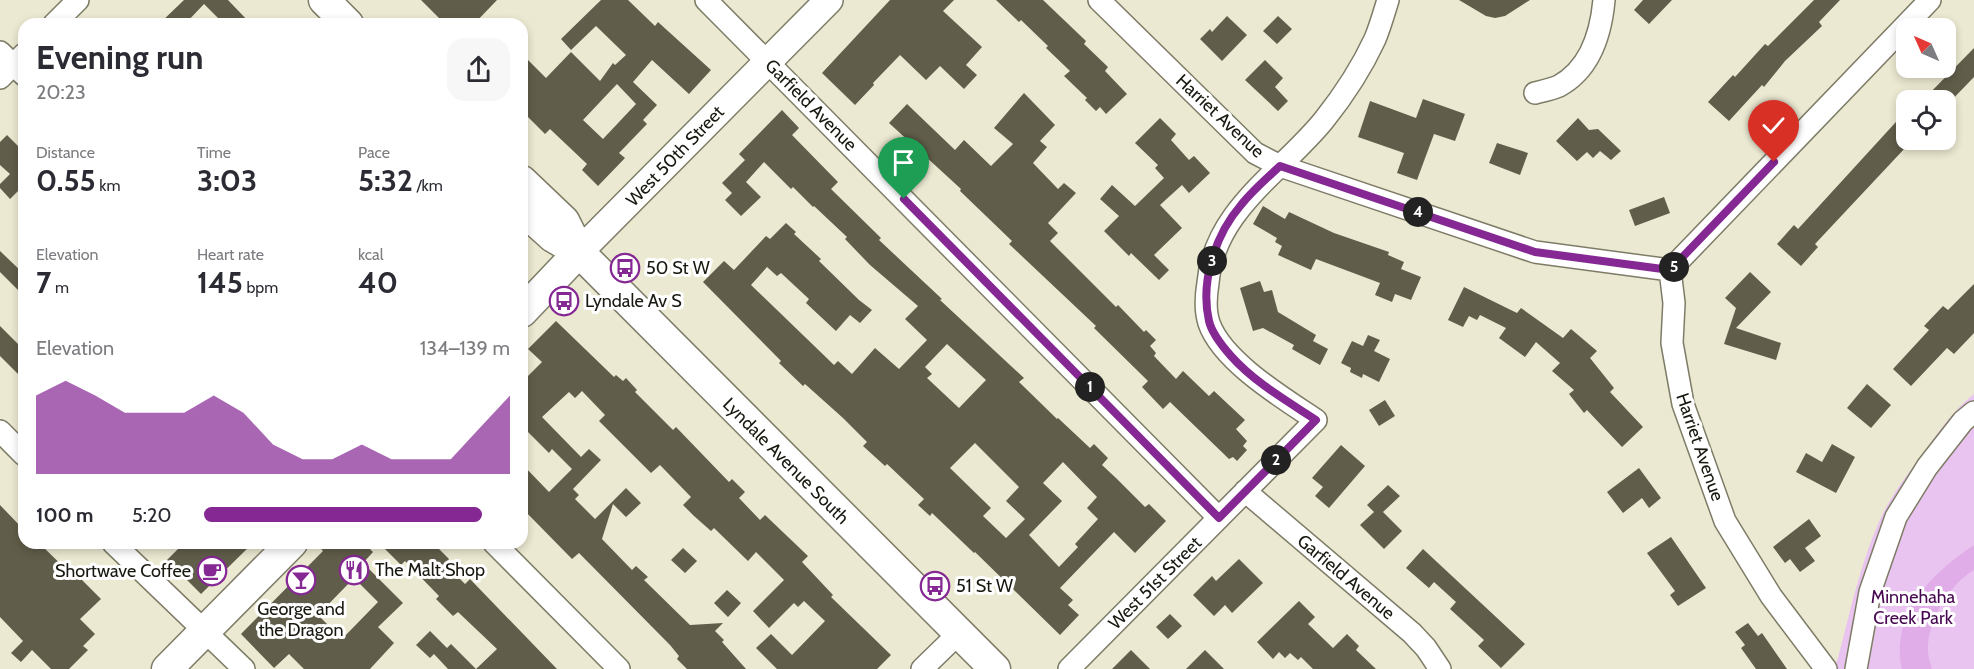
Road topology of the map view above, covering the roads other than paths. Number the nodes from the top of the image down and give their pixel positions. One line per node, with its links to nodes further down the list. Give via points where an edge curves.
1 (78, 0): 9 (street)
2 (324, 0): 10 (main road)
3 (706, 0): 11 (street, Garfield Avenue)
4 (829, 0): 11 (street, West 50th Street)
5 (1099, 0): 13 (street, Harriet Avenue, via 1255,153)
6 (1388, 0): 13 (street, via 1375,38 1352,80 1324,120)
7 (1604, 0): 12 (street, via 1603,22 1582,68 1559,86)
8 (1930, 0): 17 (street)
9 (60, 18)
10 (342, 18)
11 (768, 62): 16 (street, West 50th Street); 23 (street, Garfield Avenue)
12 (1535, 93)
13 (1280, 166): 17 (street, Harriet Avenue, via 1535,252); 22 (street, West 51st Street, via 1239,207 1219,241 1209,270 1209,323 1232,357 1270,390 1316,420)
14 (528, 187): 16 (main road, Lyndale Avenue South, via 564,221)
15 (528, 215): 16 (main road, Lyndale Avenue South, via 550,235)
16 (579, 252): 18 (main road, West 50th Street); 28 (main road, Lyndale Avenue South)
17 (1670, 270): 36 (street, Harriet Avenue, via 1674,303 1672,343 1683,404 1725,521 1771,596)
18 (528, 306)
19 (1974, 412): 37 (street, via 1927,467 1896,517 1870,592)
20 (0, 431): 21 (street)
21 (18, 449)
22 (1245, 491): 23 (street, West 51st Street); 35 (street, Garfield Avenue, via 1412,633)
23 (1219, 518): 34 (street, West 51st Street)
24 (119, 549): 27 (street)
25 (286, 549): 27 (main road)
26 (500, 549): 31 (street)
27 (204, 632): 29 (main road); 30 (street)
28 (959, 633): 32 (street); 33 (main road, Lyndale Avenue South)
29 (167, 669)
30 (244, 669)
31 (619, 669)
32 (922, 669)
33 (995, 669)
34 (1070, 669)
35 (1440, 669)
36 (1826, 669)
37 (1856, 669)

